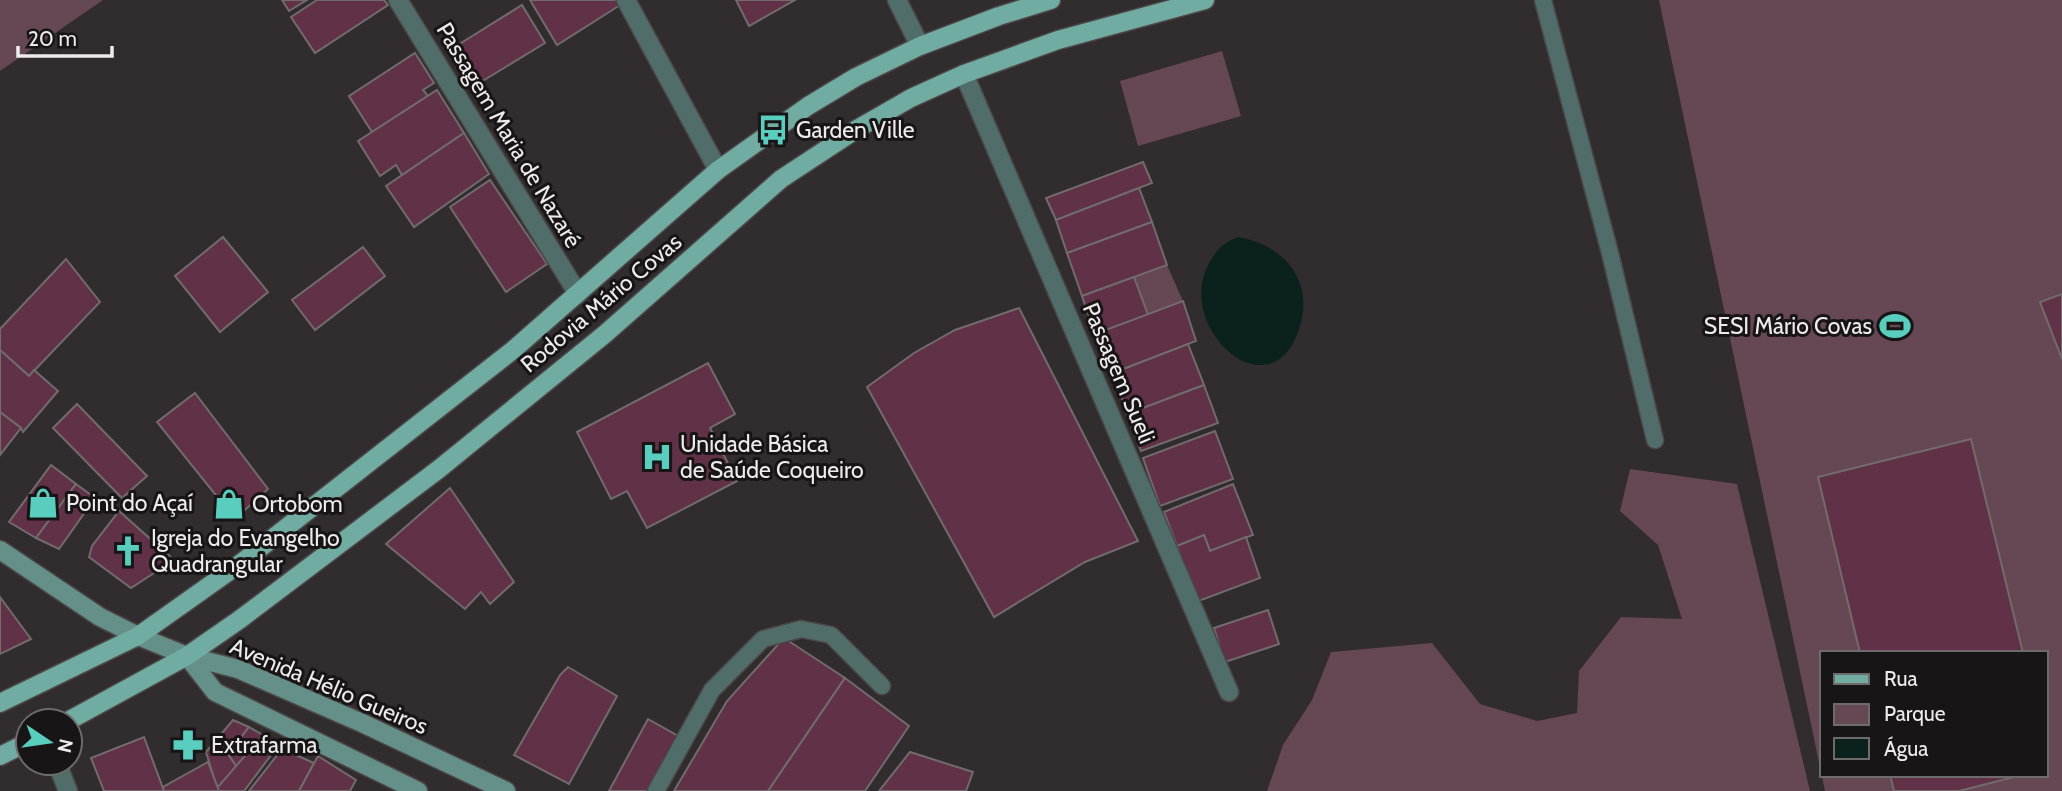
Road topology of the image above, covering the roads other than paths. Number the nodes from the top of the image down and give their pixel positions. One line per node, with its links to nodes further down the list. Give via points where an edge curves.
1 (398, 0): 10 (street, Passagem Maria de Nazaré)
2 (626, 0): 9 (street)
3 (897, 0): 7 (street)
4 (1052, 0): 7 (main road, Rodovia Mário Covas)
5 (1205, 0): 8 (main road, Rodovia Mário Covas, via 1058,40)
6 (1543, 0): 11 (lane)
7 (920, 46): 9 (main road, Rodovia Mário Covas, via 808,106)
8 (964, 74): 14 (main road, Rodovia Mário Covas, via 911,98 781,179 618,323 439,469); 16 (street, Passagem Sueli)
9 (718, 170): 10 (main road, Rodovia Mário Covas)
10 (578, 295): 13 (main road, Rodovia Mário Covas, via 242,563)
11 (1655, 440)
12 (0, 550): 13 (main road, via 100,617)
13 (138, 636): 14 (main road); 17 (main road, Rodovia Mário Covas)
14 (187, 656): 18 (main road, Rodovia Mário Covas); 19 (main road, Avenida Hélio Gueiros, via 215,692); 20 (main road, Avenida Hélio Gueiros, via 238,669)
15 (882, 686): 21 (lane, via 831,635 801,629 763,639 712,690)
16 (1229, 692)
17 (0, 703)
18 (84, 712)
19 (418, 791)
20 (506, 791)
21 (656, 791)

